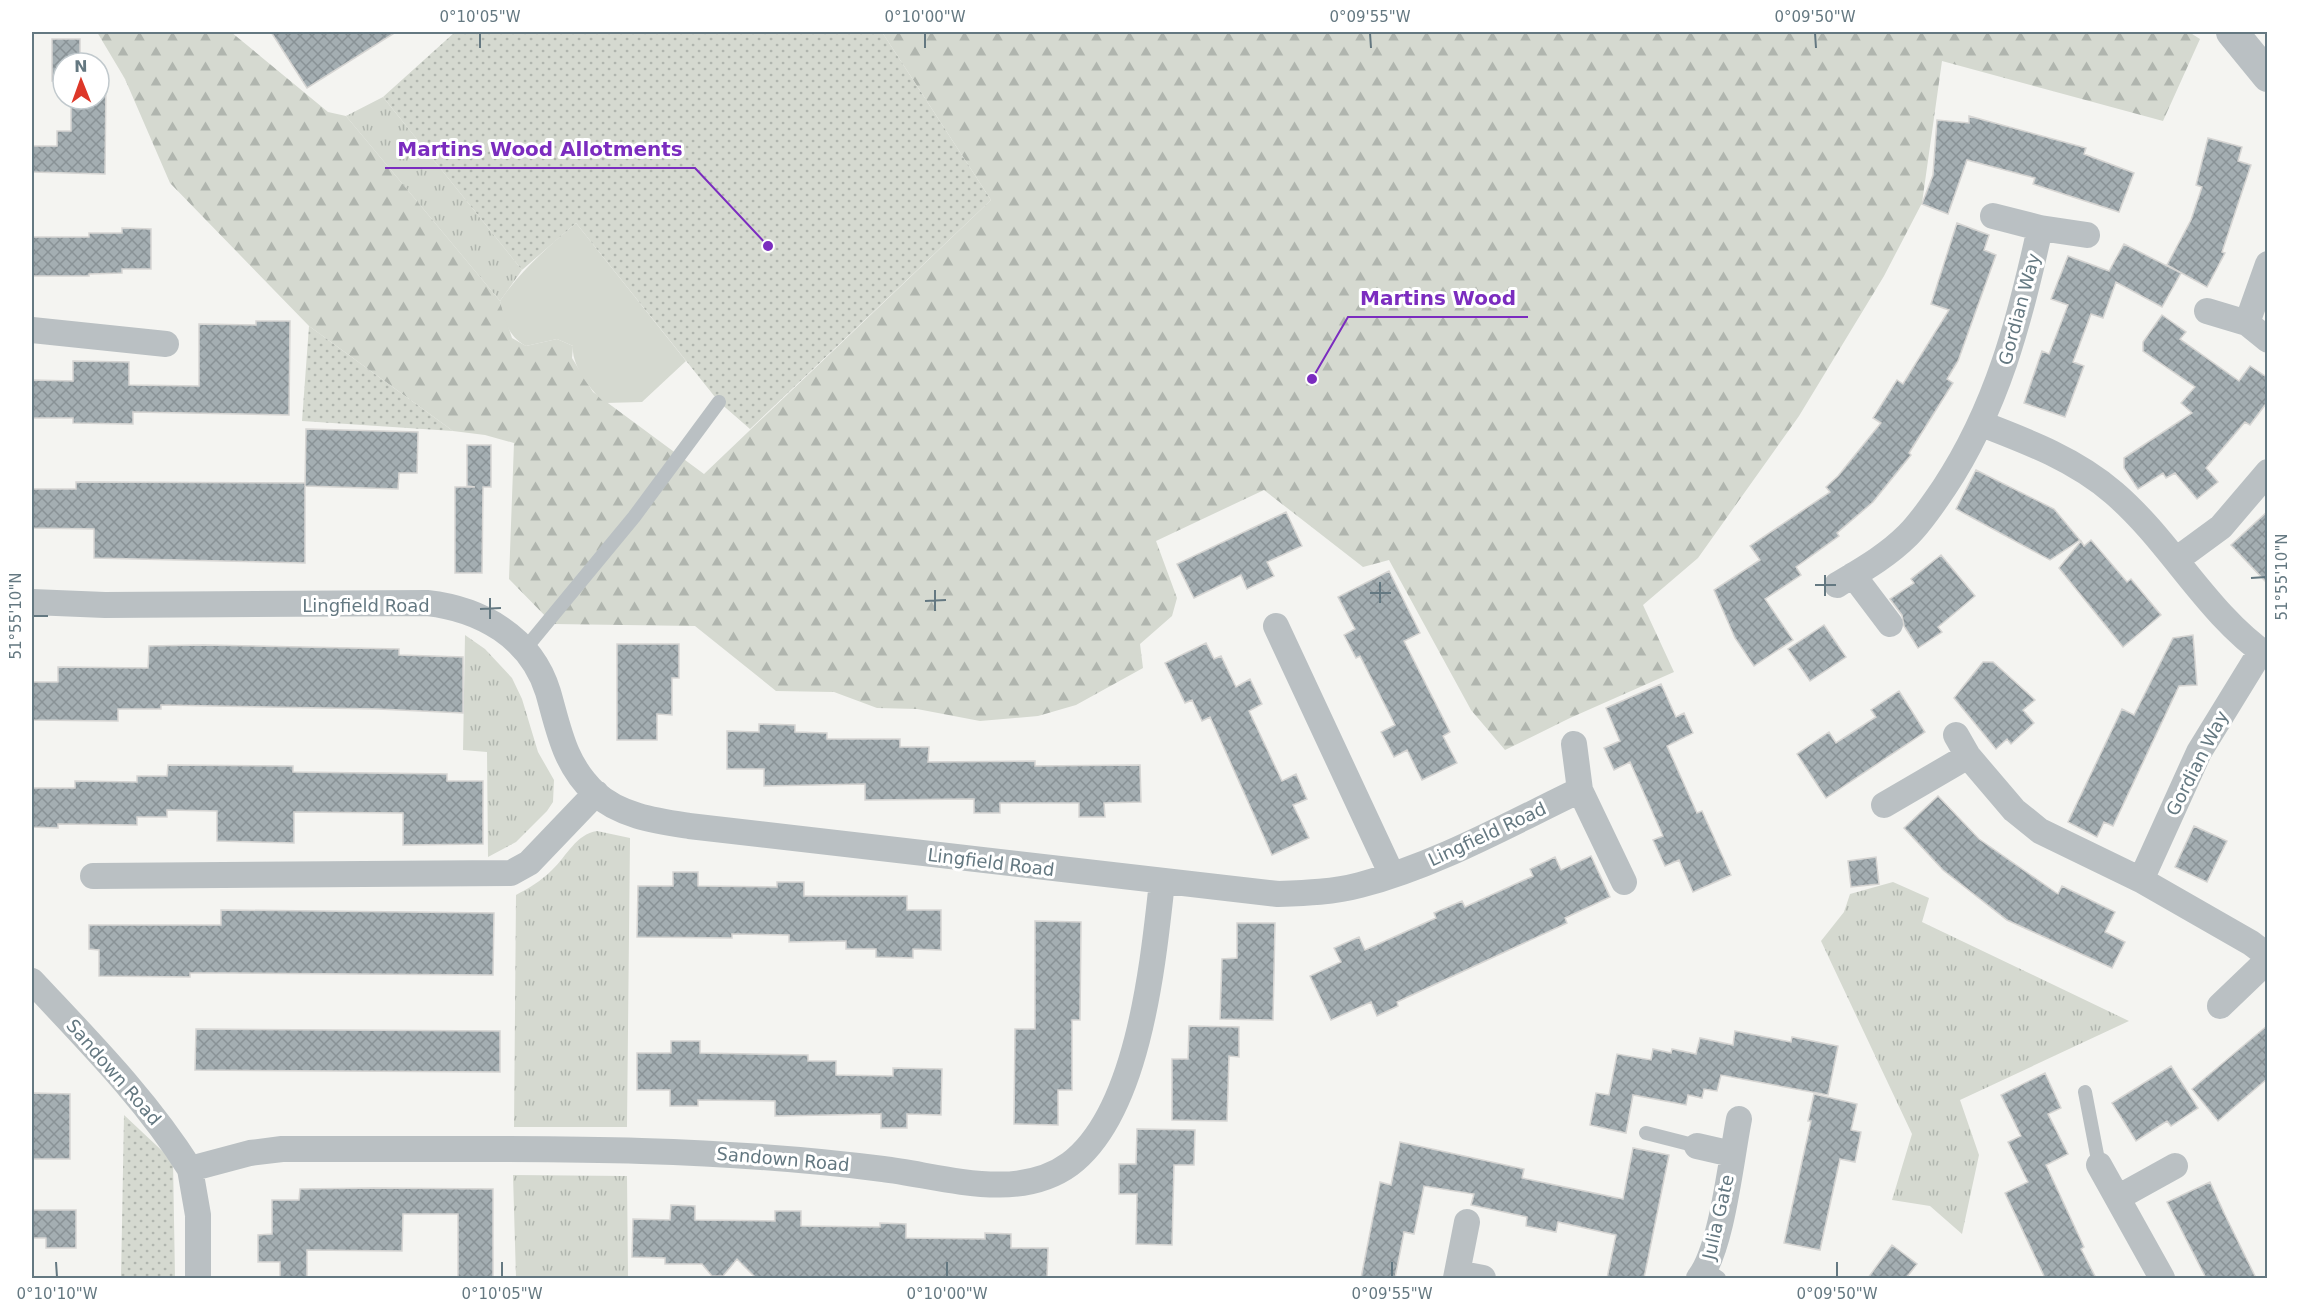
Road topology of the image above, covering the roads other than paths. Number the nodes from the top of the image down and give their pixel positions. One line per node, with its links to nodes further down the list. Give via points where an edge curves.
1 (2232, 32): 2 (street)
2 (2268, 76)
3 (1993, 216): 4 (street, Gordian Way)
4 (2040, 228): 5 (street, Gordian Way); 13 (street, Gordian Way, via 2021,312)
5 (2087, 235)
6 (2268, 264): 8 (street)
7 (2207, 311): 8 (street)
8 (2247, 323): 10 (street)
9 (32, 330): 11 (street)
10 (2268, 340)
11 (166, 344)
12 (719, 402): 19 (lane, via 634,517)
13 (1982, 424): 15 (street, Gordian Way, via 2041,446 2080,468 2114,493); 17 (street, Gordian Way, via 1943,489 1908,535 1876,562 1845,580)
14 (2268, 472): 15 (street, via 2221,526)
15 (2176, 561): 20 (street, Gordian Way, via 2212,605)
16 (32, 602): 19 (street, Lingfield Road, via 427,603 470,611 504,630)
17 (1890, 624)
18 (1276, 627): 25 (street)
19 (525, 650): 23 (street, Lingfield Road, via 543,678 564,747)
20 (2264, 653): 27 (street, Gordian Way, via 2199,752)
21 (1574, 744): 22 (street)
22 (1580, 790): 25 (street, Lingfield Road); 29 (street)
23 (596, 793): 26 (street, via 529,863 511,873); 28 (street, Lingfield Road, via 634,815 679,824)
24 (1884, 805): 27 (street, via 1962,746 2014,810 2040,831)
25 (1392, 875): 28 (street, Lingfield Road, via 1318,892 1278,894)
26 (93, 876)
27 (2141, 880): 30 (street, via 2251,943)
28 (1162, 882): 40 (street, Sandown Road, via 1143,1012 1113,1109 1102,1131 1085,1151 1050,1176 1031,1182 994,1184 815,1160 682,1152 282,1149)
29 (1624, 882)
30 (2268, 958): 32 (street)
31 (32, 981): 40 (street, Sandown Road, via 138,1095)
32 (2220, 1006)
33 (2085, 1092): 38 (lane)
34 (1739, 1119): 37 (street, Julia Gate)
35 (1646, 1133): 36 (lane)
36 (1697, 1146): 37 (street, Julia Gate)
37 (1732, 1154): 43 (street, Julia Gate)
38 (2098, 1165): 41 (street)
39 (2175, 1166): 41 (street)
40 (190, 1169): 45 (street, Sandown Road, via 198,1215)
41 (2119, 1197): 47 (street)
42 (1467, 1222): 44 (street)
43 (1708, 1275)
44 (1456, 1276): 46 (street)
45 (198, 1278)
46 (1483, 1278)
47 (2162, 1278)

